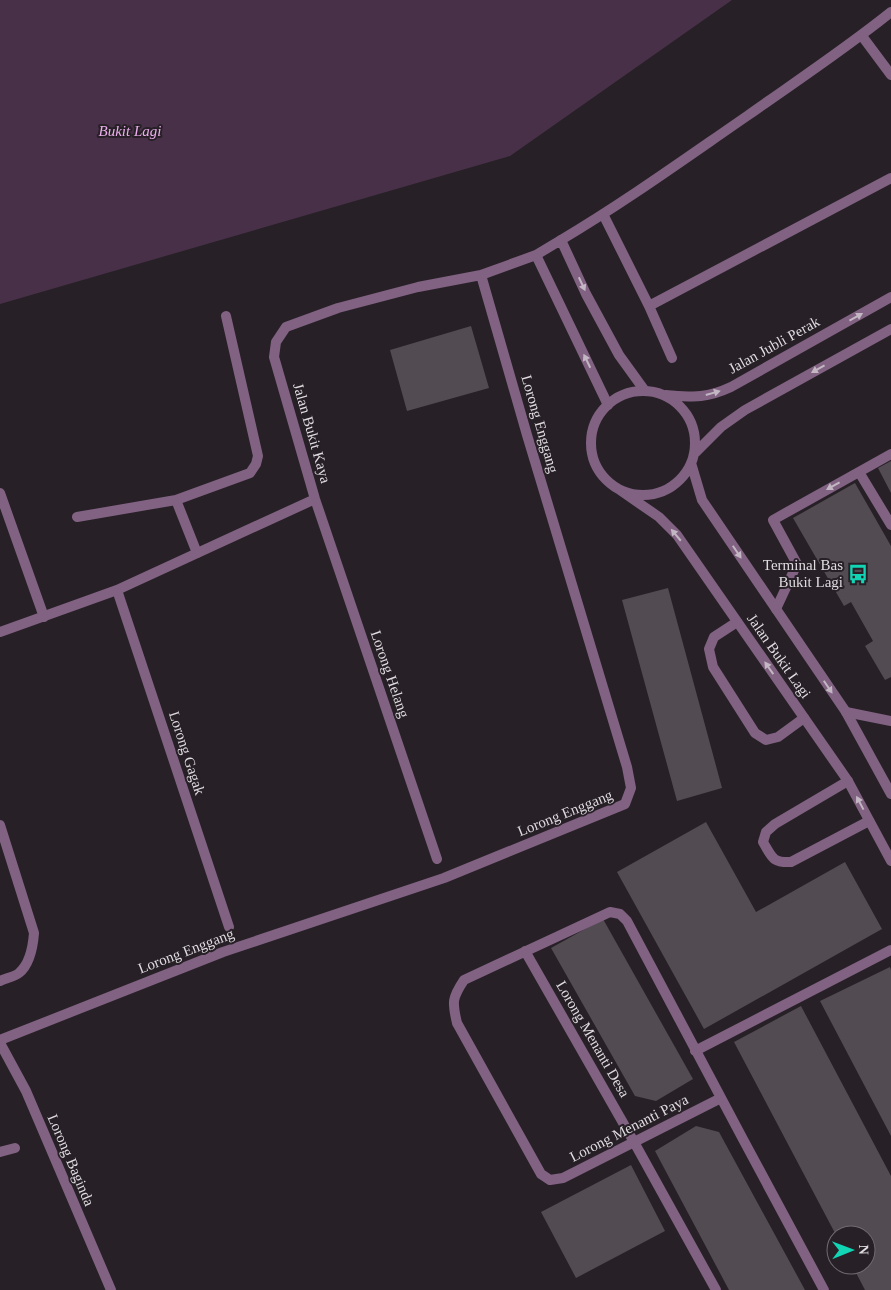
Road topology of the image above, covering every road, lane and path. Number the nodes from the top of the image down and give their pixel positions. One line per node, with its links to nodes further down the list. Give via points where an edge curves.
1 (891, 12): 2 (street, Jalan Bukit Kaya)
2 (862, 36): 3 (street); 5 (street, Jalan Bukit Kaya)
3 (891, 75)
4 (891, 178): 10 (street)
5 (603, 214): 6 (street, Jalan Bukit Kaya); 10 (street)
6 (561, 240): 7 (street, Jalan Bukit Kaya); 14 (street, one-way to 14, via 612,341)
7 (536, 255): 8 (street, Jalan Bukit Kaya); 16 (street, one-way to 7)
8 (481, 275): 22 (street, Jalan Bukit Kaya, via 338,308 286,327 280,334 274,357); 45 (street, Lorong Enggang, via 628,767 631,788 625,804 444,878 222,952)
9 (891, 297): 15 (street, Jalan Jubli Perak, one-way to 9, via 713,395)
10 (649, 306): 13 (street)
11 (226, 316): 23 (street, via 258,456 256,464 250,473)
12 (891, 329): 18 (street, one-way to 18, via 744,410 721,427)
13 (672, 358)
14 (645, 391): 15 (street); 16 (street, via 625,394)
15 (665, 395): 18 (street, via 690,419 695,436)
16 (608, 404): 20 (street, via 598,418 592,448 596,464)
17 (891, 454): 19 (street)
18 (693, 458): 20 (street, via 681,478 668,489 634,494); 28 (street, Jalan Bukit Lagi, one-way to 28, via 702,500)
19 (859, 472): 25 (street); 28 (street, one-way to 28, via 773,520 798,564)
20 (617, 488): 30 (street, Jalan Bukit Lagi, one-way to 20, via 677,535 659,517)
21 (1, 497): 29 (street)
22 (315, 499): 26 (street, Jalan Bukit Kaya); 39 (street, Lorong Helang)
23 (176, 500): 24 (street); 26 (street)
24 (77, 517)
25 (891, 525)
26 (197, 553): 27 (street, Jalan Bukit Kaya)
27 (117, 590): 29 (street, Jalan Bukit Kaya); 41 (street, Lorong Gagak)
28 (776, 609): 32 (street, Jalan Bukit Lagi, one-way to 32)
29 (44, 617): 31 (street, Jalan Bukit Kaya)
30 (738, 622): 33 (street, Jalan Bukit Lagi, one-way to 30); 33 (street, via 714,637 709,649 712,667 755,733 766,740 778,737)
31 (0, 632)
32 (846, 712): 34 (street); 36 (street, Jalan Bukit Lagi)
33 (804, 718): 35 (street, Jalan Bukit Lagi)
34 (891, 722)
35 (848, 781): 37 (street, Jalan Bukit Lagi, one-way to 35); 37 (street, via 775,824 766,832 763,842 773,859 780,863 791,862)
36 (891, 794)
37 (869, 821): 40 (street, Jalan Bukit Lagi)
38 (0, 825): 44 (street, via 34,933 27,962 18,973)
39 (437, 859)
40 (891, 862)
41 (229, 927)
42 (891, 950): 46 (street)
43 (525, 951): 46 (street, via 610,912 620,914 627,921); 48 (street, Lorong Menanti Desa); 48 (street, Lorong Menanti Paya, via 464,980 453,1005 457,1023 541,1174 550,1180 563,1178)
44 (0, 980)
45 (0, 1041): 51 (street, Lorong Baginda, via 26,1091)
46 (695, 1051): 47 (street)
47 (721, 1098): 48 (street, Lorong Menanti Paya); 53 (street)
48 (634, 1142): 52 (street, Lorong Menanti Desa)
49 (15, 1148): 50 (street)
50 (0, 1152)
51 (111, 1290)
52 (716, 1290)
53 (824, 1290)

